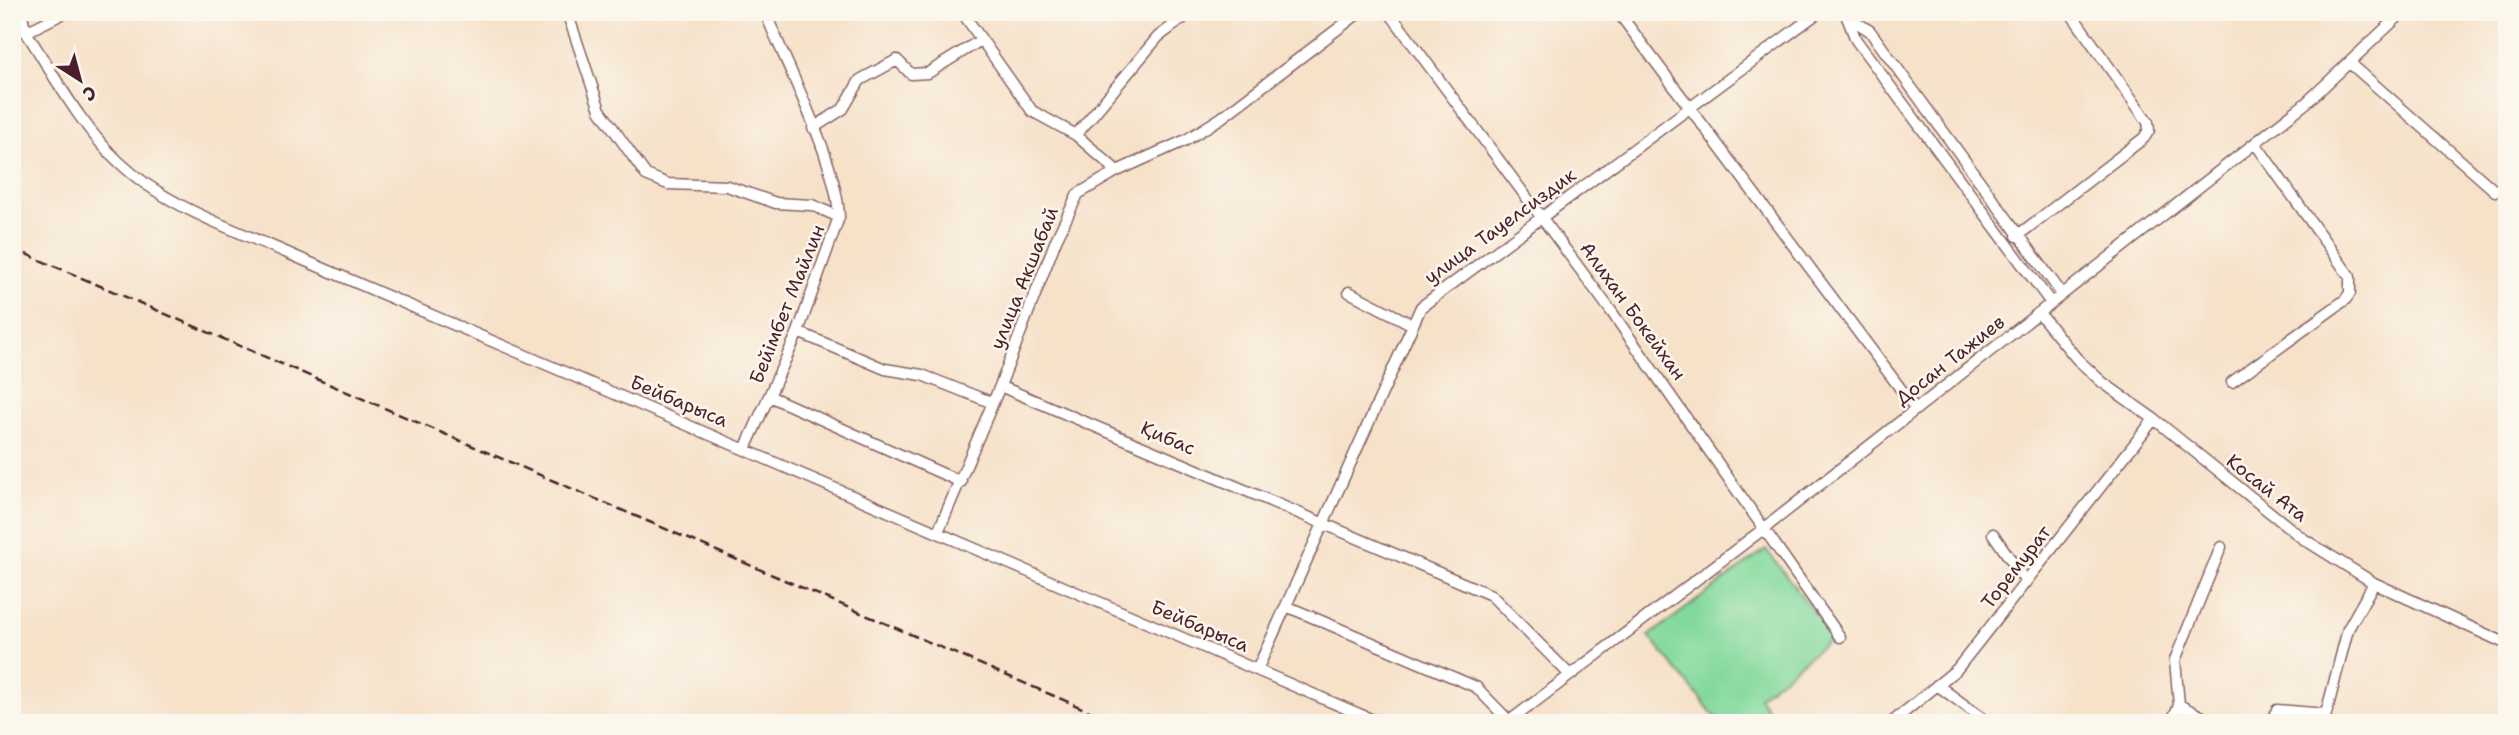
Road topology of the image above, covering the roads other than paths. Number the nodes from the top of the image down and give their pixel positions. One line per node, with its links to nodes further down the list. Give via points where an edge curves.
1 (20, 12): 15 (street)
2 (66, 12): 15 (street)
3 (567, 12): 26 (street, via 600,110 646,175 668,184 726,186 776,203 812,205)
4 (765, 12): 20 (street, Бейімбет Майлин)
5 (962, 12): 16 (street)
6 (1191, 12): 22 (street, via 1158,37)
7 (1360, 12): 24 (street, улица Акшабай, via 1220,118 1186,140)
8 (1389, 12): 27 (street, Алихан Бокейхан)
9 (1618, 12): 18 (street)
10 (1819, 12): 18 (street, улица Тауелсиздик)
11 (2070, 12): 28 (street, via 2142,113 2149,130)
12 (2403, 12): 17 (street, Досан Тажиев)
13 (1846, 14): 19 (street, via 1870,31); 21 (street, via 1856,40)
14 (12, 19): 15 (street)
15 (26, 32): 41 (street, Бейбарыса, via 102,145 153,189 292,255)
16 (981, 40): 20 (street, via 928,74 911,74 897,60 860,80 843,109); 22 (street, via 1032,111)
17 (2351, 64): 23 (street, Досан Тажиев); 25 (street, via 2495,191)
18 (1689, 108): 27 (street, улица Тауелсиздик); 39 (street)
19 (1936, 123): 21 (street); 28 (street)
20 (813, 128): 26 (street, Бейімбет Майлин, via 838,200)
21 (1924, 131): 31 (street)
22 (1076, 135): 24 (street)
23 (2255, 143): 30 (street, Досан Тажиев); 35 (street, via 2350,277 2351,285 2345,300)
24 (1117, 171): 36 (street, улица Акшабай, via 1074,200)
25 (2507, 189)
26 (839, 217): 34 (street, Бейімбет Майлин)
27 (1543, 217): 33 (street, улица Тауелсиздик, via 1435,295); 44 (street, Алихан Бокейхан)
28 (2017, 236): 30 (street)
29 (1349, 292): 33 (street)
30 (2063, 294): 31 (street, Досан Тажиев)
31 (2051, 303): 32 (street, Досан Тажиев)
32 (2039, 313): 39 (street, Досан Тажиев); 40 (street, Косай Ата, via 2077,359)
33 (1411, 324): 43 (street, улица Тауелсиздик, via 1385,393)
34 (798, 332): 37 (street, Бейімбет Майлин); 38 (street, via 885,369 922,375)
35 (2232, 382)
36 (1000, 386): 38 (street, улица Акшабай); 43 (street, Қибас)
37 (769, 396): 41 (street, Бейімбет Майлин); 42 (street)
38 (993, 403): 42 (street, улица Акшабай)
39 (1915, 408): 44 (street, Досан Тажиев)
40 (2154, 419): 48 (street, Торемурат); 49 (street, Косай Ата, via 2302,538)
41 (745, 449): 45 (street, Бейбарыса)
42 (961, 482): 45 (street, улица Акшабай)
43 (1323, 523): 50 (street, улица Тауелсиздик); 54 (street, Қибас, via 1490,595)
44 (1766, 527): 51 (street, Алихан Бокейхан); 54 (street, Досан Тажиев)
45 (938, 532): 53 (street, Бейбарыса)
46 (1993, 534): 48 (street)
47 (2221, 547): 56 (street, via 2175,660)
48 (2026, 582): 55 (street, Торемурат, via 1957,669)
49 (2374, 583): 52 (street, Косай Ата); 63 (street, via 2348,629 2326,714 2277,710)
50 (1286, 606): 53 (street, улица Тауелсиздик); 57 (street, via 1476,687)
51 (1840, 637)
52 (2507, 644)
53 (1257, 670): 58 (street, Бейбарыса)
54 (1570, 675): 57 (street, Досан Тажиев)
55 (1937, 685): 59 (street, Торемурат); 60 (street)
56 (2179, 705): 61 (street); 62 (street)
57 (1508, 722)
58 (1380, 723)
59 (1891, 723)
60 (1989, 723)
61 (2171, 723)
62 (2215, 723)
63 (2270, 723)

